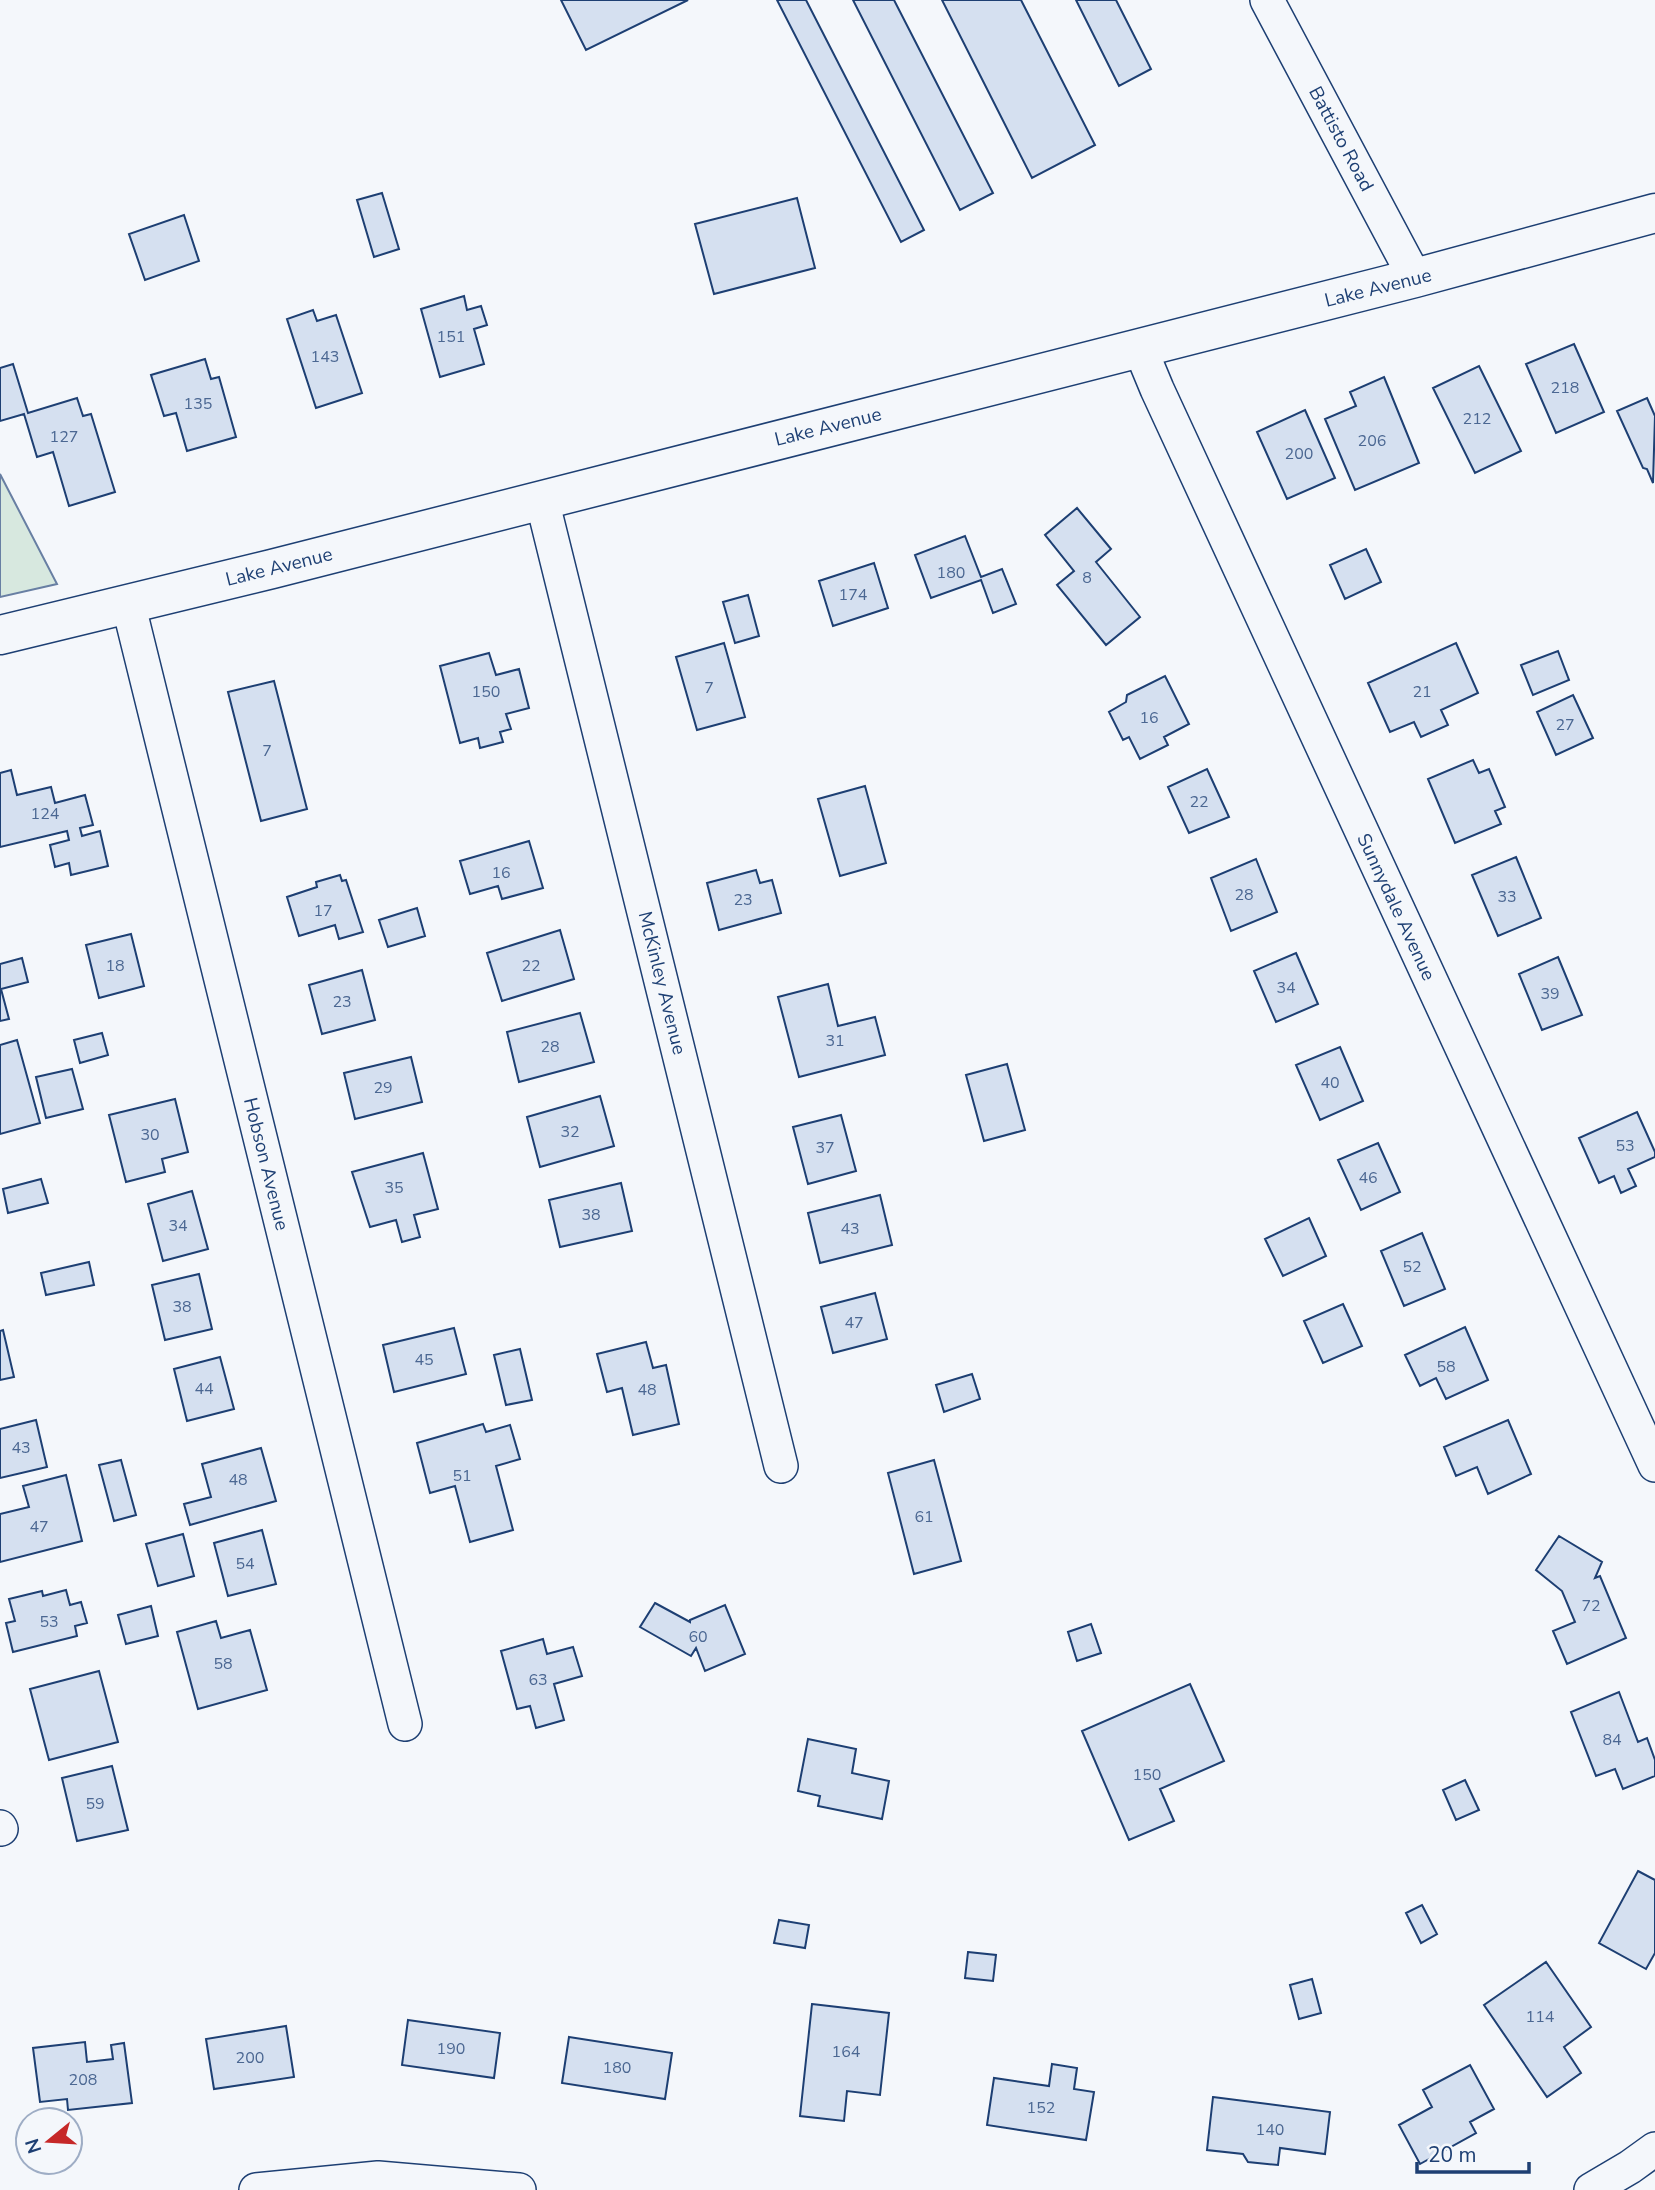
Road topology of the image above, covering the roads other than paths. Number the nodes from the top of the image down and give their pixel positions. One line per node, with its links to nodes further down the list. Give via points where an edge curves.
1 (1267, 0): 3 (street, Battisto Road)
2 (1655, 213): 3 (main road, Lake Avenue)
3 (1415, 278): 4 (main road, Lake Avenue)
4 (1140, 348): 5 (main road, Lake Avenue); 8 (street, Sunnydale Avenue)
5 (542, 500): 6 (main road, Lake Avenue); 9 (street, McKinley Avenue)
6 (128, 603): 7 (main road, Lake Avenue); 10 (street, Hobson Avenue)
7 (0, 635)
8 (1655, 1465)
9 (781, 1466)
10 (405, 1724)
11 (1655, 2149): 14 (street)
12 (256, 2190): 13 (street, via 378,2178)
13 (519, 2190)
14 (1591, 2190)

